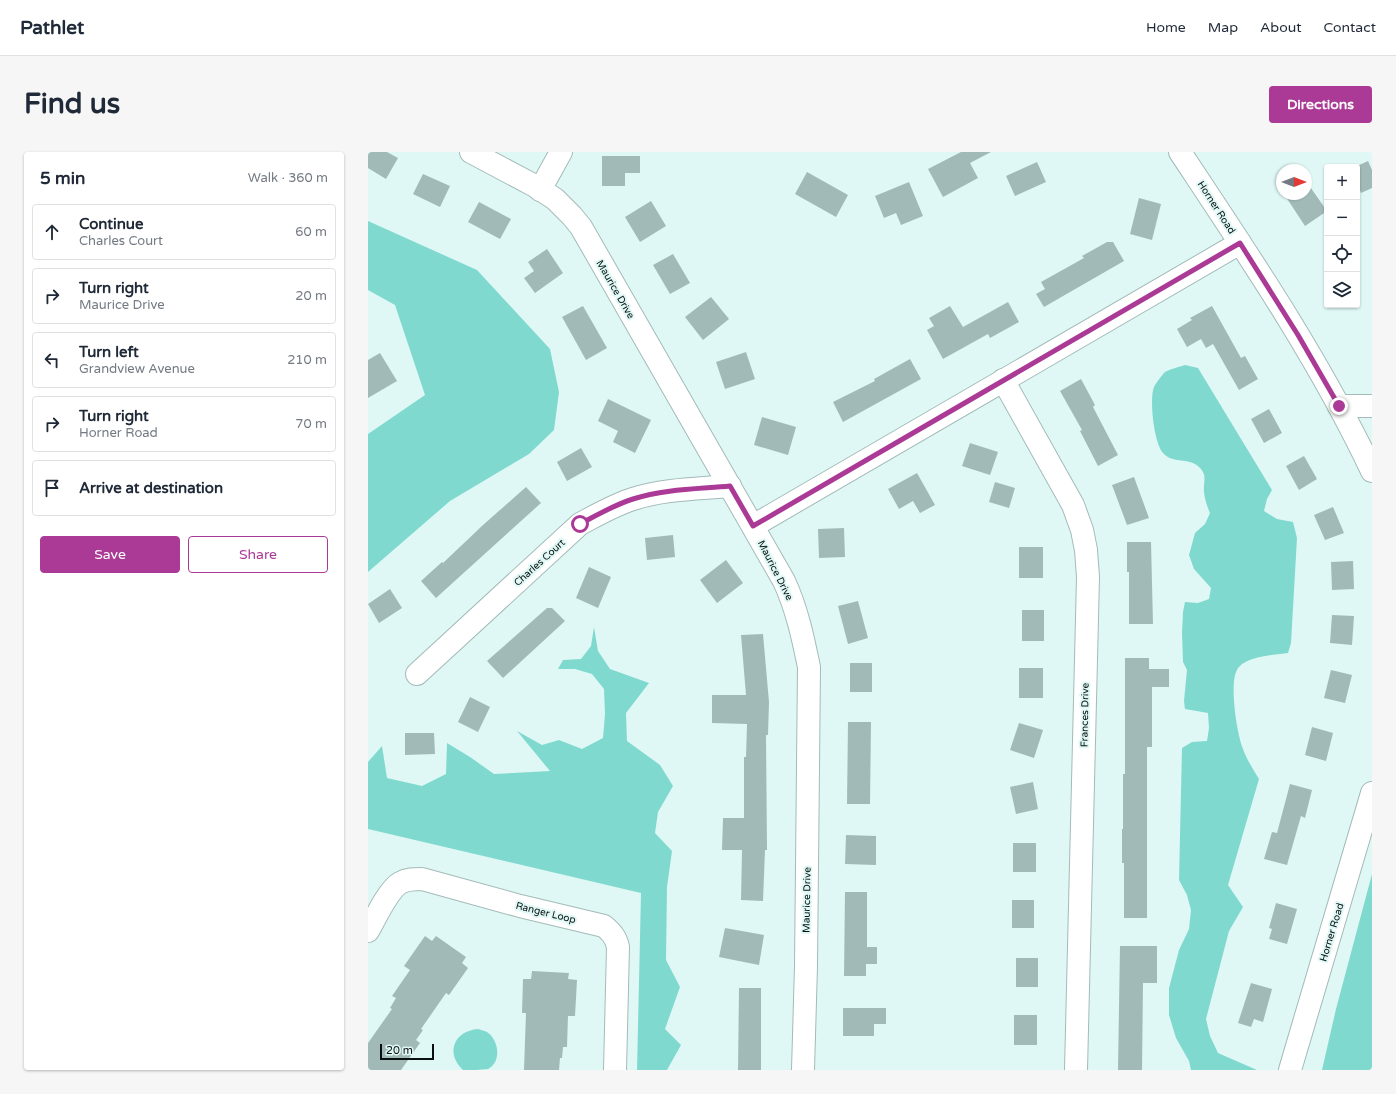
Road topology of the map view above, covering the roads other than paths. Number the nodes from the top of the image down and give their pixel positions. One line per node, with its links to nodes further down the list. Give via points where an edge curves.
1 (471, 152): 4 (street, Maurice Drive)
2 (562, 152): 4 (street)
3 (1180, 152): 5 (street, Horner Road)
4 (540, 190): 10 (street, Maurice Drive, via 555,199 581,227)
5 (1240, 243): 6 (street); 7 (street, Horner Road, via 1295,329)
6 (1003, 380): 11 (street); 17 (street, Frances Drive, via 1073,505 1086,550 1088,577)
7 (1339, 406): 8 (street); 9 (street, Horner Road)
8 (1372, 406)
9 (1372, 471)
10 (730, 486): 11 (street, Maurice Drive); 12 (street, Charles Court, via 662,492 633,499 580,524)
11 (753, 526): 16 (street, Maurice Drive, via 791,596 800,622 808,667 806,966)
12 (417, 674)
13 (1372, 793): 18 (street, Horner Road)
14 (368, 931): 15 (street, Ranger Loop, via 391,891 410,879 422,879 604,926 612,932 618,947)
15 (615, 1070)
16 (802, 1070)
17 (1076, 1070)
18 (1290, 1070)

